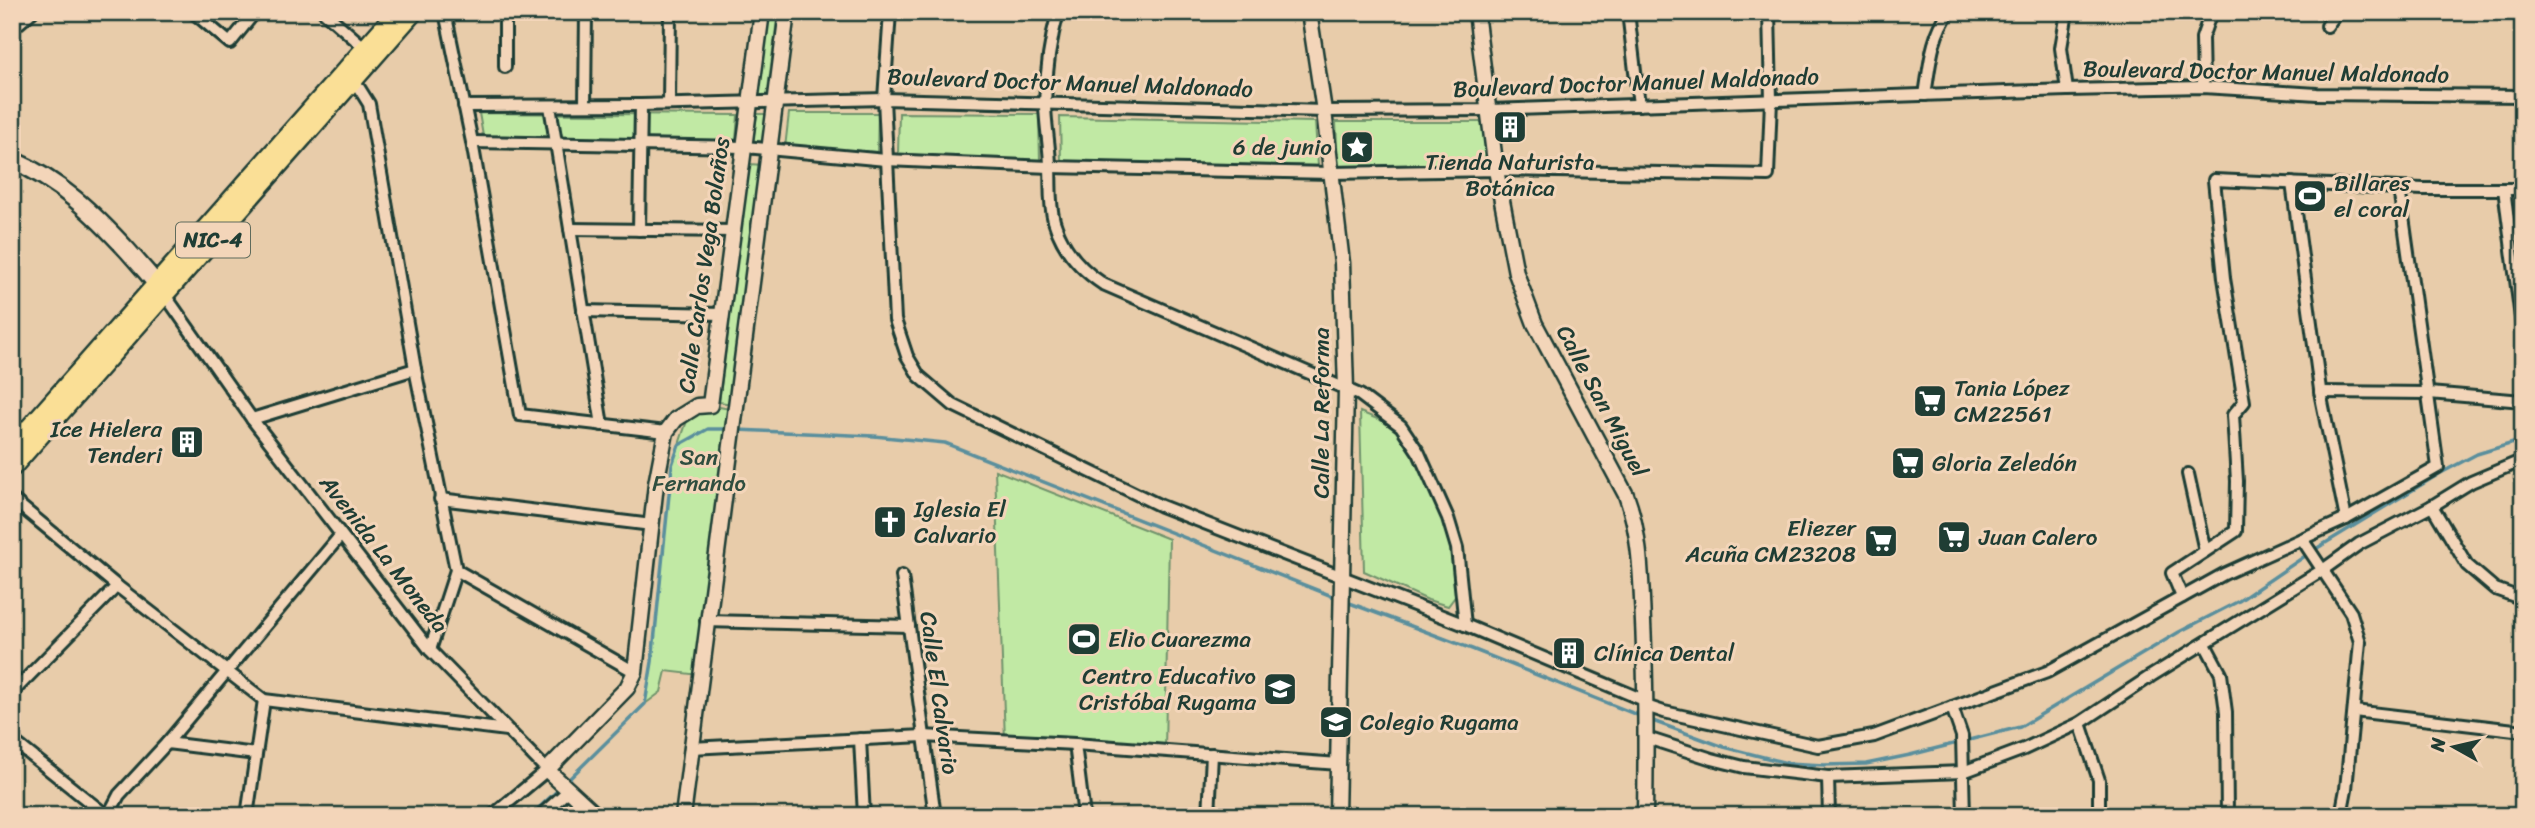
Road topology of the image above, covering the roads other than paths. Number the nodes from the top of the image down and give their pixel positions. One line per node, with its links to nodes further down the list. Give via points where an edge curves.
1 (32, 12): 24 (street)
2 (193, 12): 3 (street, via 230,43)
3 (255, 12)
4 (324, 12): 25 (street)
5 (397, 12): 25 (highway, NIC-4)
6 (413, 12): 27 (highway, NIC-4)
7 (445, 12): 40 (street)
8 (505, 12): 26 (street)
9 (586, 12): 42 (street)
10 (670, 12): 36 (street)
11 (762, 12): 34 (street, Calle Carlos Vega Bolaños)
12 (787, 12): 35 (street, Calle Carlos Vega Bolaños)
13 (890, 12): 32 (street)
14 (1058, 12): 37 (street)
15 (1309, 12): 44 (street, Calle La Reforma)
16 (1476, 12): 43 (street, Calle San Miguel)
17 (1628, 12): 39 (street)
18 (1769, 12): 33 (street)
19 (2067, 12): 29 (street, via 2061,48)
20 (2211, 12): 28 (street, via 2202,38)
21 (2337, 12): 23 (street)
22 (1947, 13): 30 (street, via 1933,41)
23 (2327, 26)
24 (12, 30)
25 (365, 48): 63 (highway, NIC-4)
26 (505, 67)
27 (354, 80): 63 (highway, NIC-4); 67 (street, via 369,104)
28 (2203, 87): 29 (street, Boulevard Doctor Manuel Maldonado); 31 (street, Boulevard Doctor Manuel Maldonado, via 2317,94)
29 (2067, 90): 30 (street, Boulevard Doctor Manuel Maldonado)
30 (1925, 94): 33 (street, Boulevard Doctor Manuel Maldonado)
31 (2523, 96)
32 (884, 99): 35 (street, Boulevard Doctor Manuel Maldonado); 37 (street, Boulevard Doctor Manuel Maldonado); 51 (street)
33 (1770, 100): 39 (street, Boulevard Doctor Manuel Maldonado); 53 (street, via 1768,175)
34 (750, 102): 35 (street, Boulevard Doctor Manuel Maldonado); 36 (street, Boulevard Doctor Manuel Maldonado); 48 (street, Calle Carlos Vega Bolaños)
35 (775, 102): 49 (street, Calle Carlos Vega Bolaños)
36 (669, 104): 38 (street, Boulevard Doctor Manuel Maldonado)
37 (1045, 104): 44 (street, Boulevard Doctor Manuel Maldonado); 52 (street)
38 (641, 105): 42 (street, Boulevard Doctor Manuel Maldonado); 47 (street)
39 (1639, 105): 43 (street, Boulevard Doctor Manuel Maldonado)
40 (464, 106): 41 (street, Boulevard Doctor Manuel Maldonado); 45 (street)
41 (550, 106): 42 (street, Boulevard Doctor Manuel Maldonado); 46 (street)
42 (585, 106)
43 (1489, 110): 44 (street, Boulevard Doctor Manuel Maldonado); 53 (street, Calle San Miguel)
44 (1324, 111): 54 (street, Calle La Reforma)
45 (472, 142): 46 (street); 75 (street, via 520,415)
46 (556, 143): 47 (street); 60 (street)
47 (640, 143): 48 (street); 61 (street)
48 (745, 147): 49 (street); 62 (street, Calle Carlos Vega Bolaños)
49 (768, 148): 51 (street); 73 (street, Calle Carlos Vega Bolaños)
50 (12, 160): 63 (main road, via 93,213)
51 (886, 160): 52 (street); 92 (street, via 895,320 919,376 953,405 1161,506)
52 (1051, 167): 54 (street); 68 (street, via 1054,221 1069,253 1086,272 1103,284)
53 (1496, 170): 54 (street); 105 (street, Calle San Miguel, via 1527,308 1635,518)
54 (1331, 173): 68 (street, Calle La Reforma, via 1342,263)
55 (2523, 174): 59 (street)
56 (2292, 183): 57 (street); 69 (street); 88 (street, via 2214,180 2244,402 2233,415 2236,531)
57 (2399, 188): 58 (street); 70 (street)
58 (2504, 189): 59 (street); 66 (street)
59 (2522, 189)
60 (570, 229): 61 (street); 64 (street)
61 (639, 230): 62 (street)
62 (734, 231): 65 (street, Calle Carlos Vega Bolaños)
63 (160, 289): 74 (street, Avenida La Moneda); 77 (highway, NIC-4); 79 (highway, NIC-4)
64 (583, 311): 65 (street); 75 (street)
65 (722, 314): 72 (street, Calle Carlos Vega Bolaños)
66 (2523, 333)
67 (415, 369): 74 (street); 82 (street)
68 (1346, 389): 92 (street, Calle La Reforma); 97 (street, via 1401,426 1419,453 1457,548)
69 (2320, 392): 70 (street); 84 (street)
70 (2429, 393): 71 (street); 84 (street, via 2438,467)
71 (2523, 401)
72 (710, 405): 73 (street); 76 (street, Calle Carlos Vega Bolaños, via 697,406 676,419)
73 (734, 415): 96 (street, Calle Carlos Vega Bolaños)
74 (251, 419): 86 (street, Avenida La Moneda)
75 (601, 425): 76 (street)
76 (666, 432): 85 (street)
77 (12, 448)
78 (2523, 460): 83 (street, via 2471,482)
79 (12, 467)
80 (2188, 474): 88 (street)
81 (12, 499): 93 (street)
82 (440, 499): 85 (street); 90 (street)
83 (2432, 506): 89 (street, via 2359,544); 95 (street, via 2468,565 2495,589)
84 (2346, 519): 87 (street)
85 (652, 526): 102 (street)
86 (340, 536): 100 (street, Avenida La Moneda); 101 (street)
87 (2304, 542): 89 (street); 94 (street)
88 (2205, 551): 94 (street, via 2172,573)
89 (2324, 569): 99 (street); 107 (street, via 2351,613 2360,642)
90 (456, 570): 100 (street); 102 (street)
91 (902, 576): 98 (street, Calle El Calvario)
92 (1343, 580): 97 (street); 120 (street, Calle La Reforma)
93 (117, 586): 101 (street); 103 (street)
94 (2182, 597): 106 (street, via 2047,672)
95 (2523, 599)
96 (706, 621): 98 (street); 117 (street, Calle Carlos Vega Bolaños)
97 (1465, 625): 105 (street)
98 (909, 626): 112 (street, Calle El Calvario)
99 (2205, 645): 108 (street); 140 (street, via 2221,674 2226,712)
100 (430, 650): 109 (street, Avenida La Moneda)
101 (228, 671): 104 (street); 115 (street)
102 (635, 672): 122 (street, via 627,688)
103 (12, 693)
104 (264, 701): 109 (street); 118 (street)
105 (1647, 706): 106 (street, via 1818,746 1874,736); 111 (street, Calle San Miguel)
106 (1953, 710): 121 (street, via 1962,736)
107 (2354, 710): 110 (street); 141 (street, via 2346,789)
108 (2080, 723): 121 (street, via 2024,749); 139 (street, via 2099,780)
109 (507, 730): 122 (street, Avenida La Moneda)
110 (2523, 731)
111 (1647, 735): 123 (street, via 1744,767); 136 (street, Calle San Miguel)
112 (923, 736): 113 (street); 116 (street); 132 (street, Calle El Calvario)
113 (860, 739): 117 (street); 131 (street)
114 (12, 740): 125 (street)
115 (167, 743): 118 (street); 125 (street, via 119,795)
116 (1075, 744): 119 (street); 133 (street)
117 (691, 748): 130 (street, Calle Carlos Vega Bolaños)
118 (256, 754): 126 (street)
119 (1212, 754): 120 (street); 134 (street)
120 (1339, 764): 135 (street, Calle La Reforma)
121 (1963, 768): 123 (street); 138 (street)
122 (549, 771): 124 (street, Avenida La Moneda); 127 (street)
123 (1828, 777): 137 (street)
124 (567, 788): 128 (street); 129 (street, Avenida La Moneda)
125 (107, 816)
126 (247, 816)
127 (492, 816)
128 (540, 816)
129 (597, 816)
130 (683, 816)
131 (864, 816)
132 (935, 816)
133 (1084, 816)
134 (1209, 816)
135 (1338, 816)
136 (1645, 816)
137 (1829, 816)
138 (1964, 816)
139 (2099, 816)
140 (2227, 816)
141 (2337, 816)

